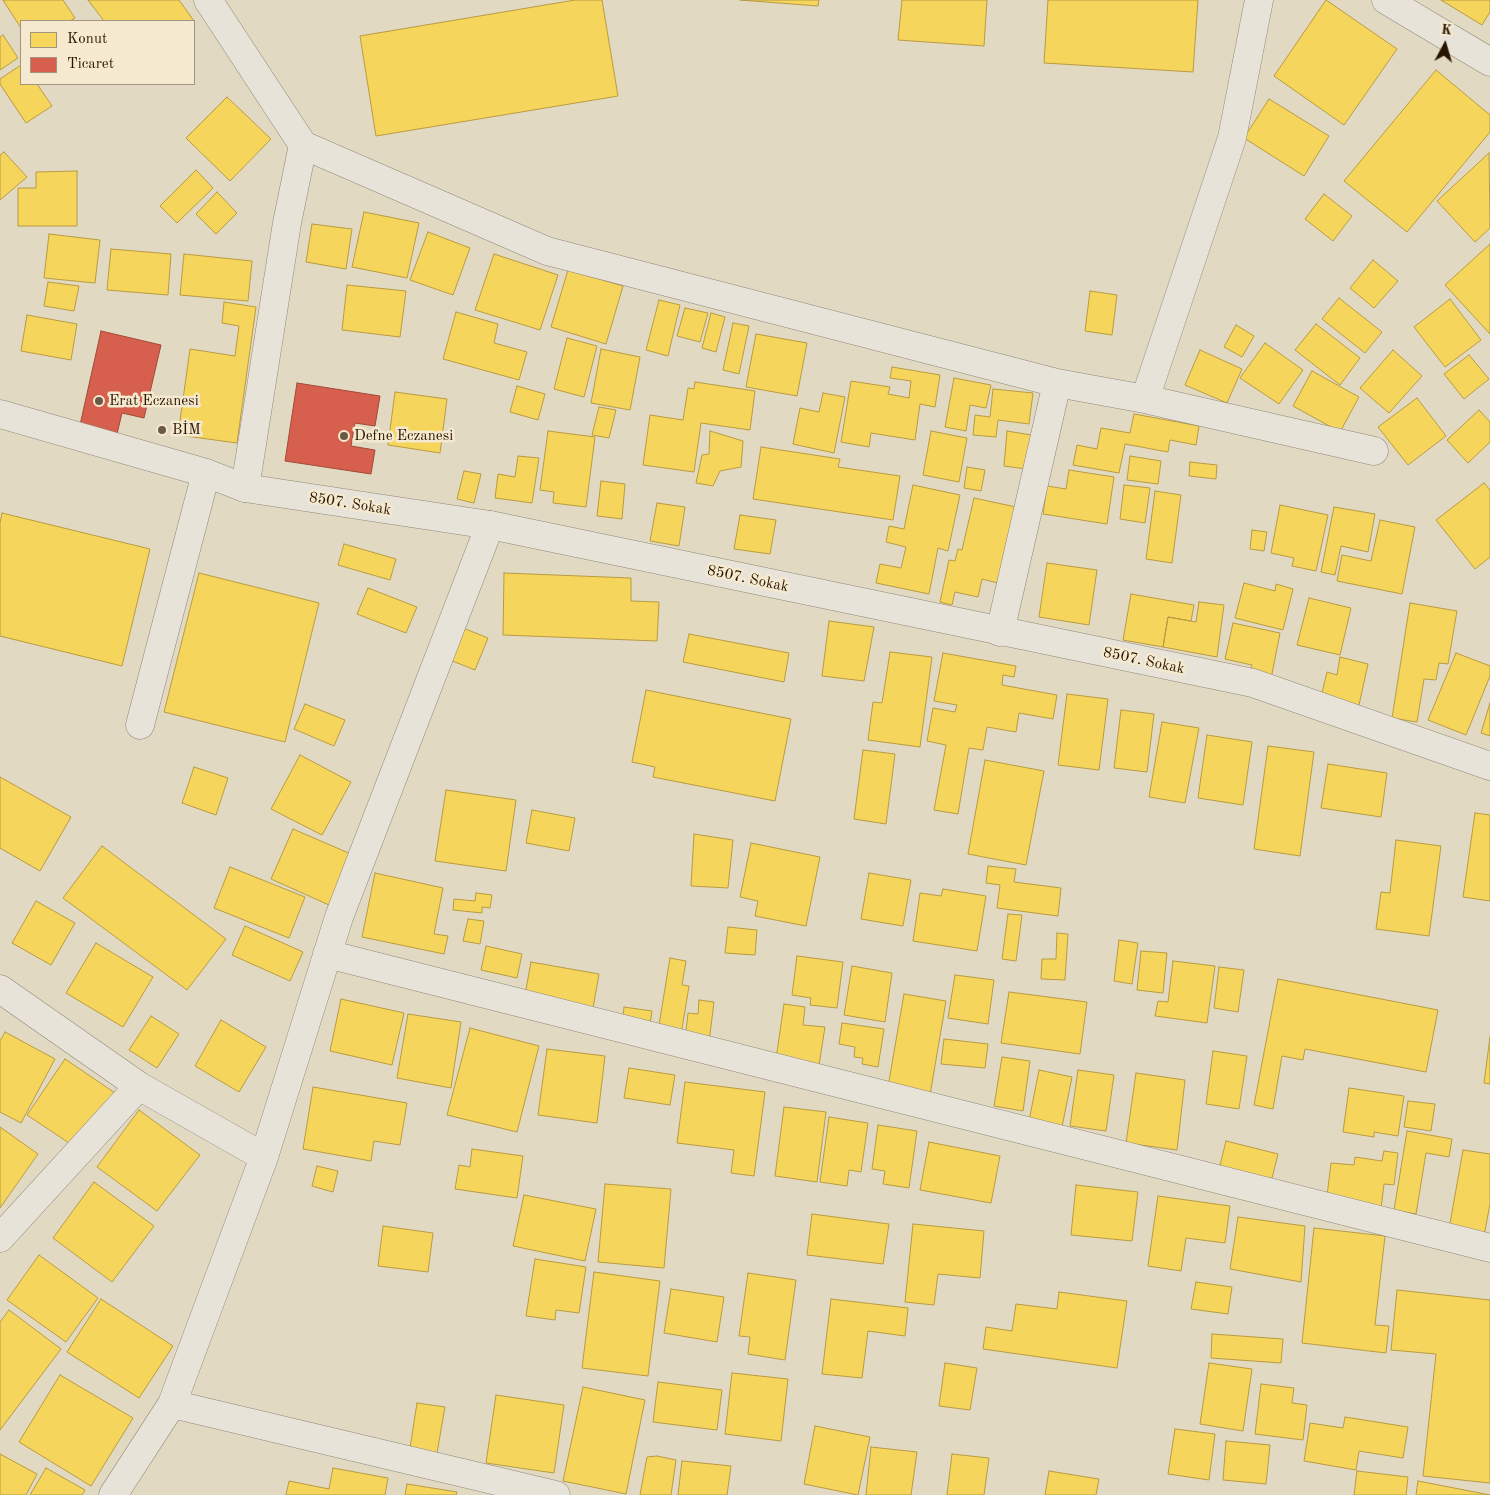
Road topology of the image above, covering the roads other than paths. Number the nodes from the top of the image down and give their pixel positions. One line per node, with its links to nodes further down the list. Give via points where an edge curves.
1 (208, 0): 5 (street)
2 (1259, 0): 7 (street, via 1232,138)
3 (1386, 0): 4 (street)
4 (1490, 62)
5 (303, 145): 6 (street, via 547,251); 11 (street, via 287,223)
6 (1057, 383): 7 (street); 13 (street)
7 (1144, 398): 9 (street)
8 (0, 414): 10 (street, 8507. Sokak)
9 (1374, 452)
10 (206, 473): 11 (street, 8507. Sokak); 14 (street)
11 (245, 488): 12 (street, 8507. Sokak)
12 (490, 525): 13 (street, 8507. Sokak); 16 (street, via 338,917)
13 (1000, 632): 15 (street, 8507. Sokak, via 1254,683)
14 (140, 725)
15 (1490, 766)
16 (327, 954): 19 (street); 21 (street)
17 (0, 989): 18 (street)
18 (139, 1086): 19 (street); 20 (street)
19 (264, 1157): 22 (street)
20 (0, 1238)
21 (1490, 1248)
22 (172, 1404): 23 (street); 24 (street)
23 (113, 1495)
24 (556, 1495)

